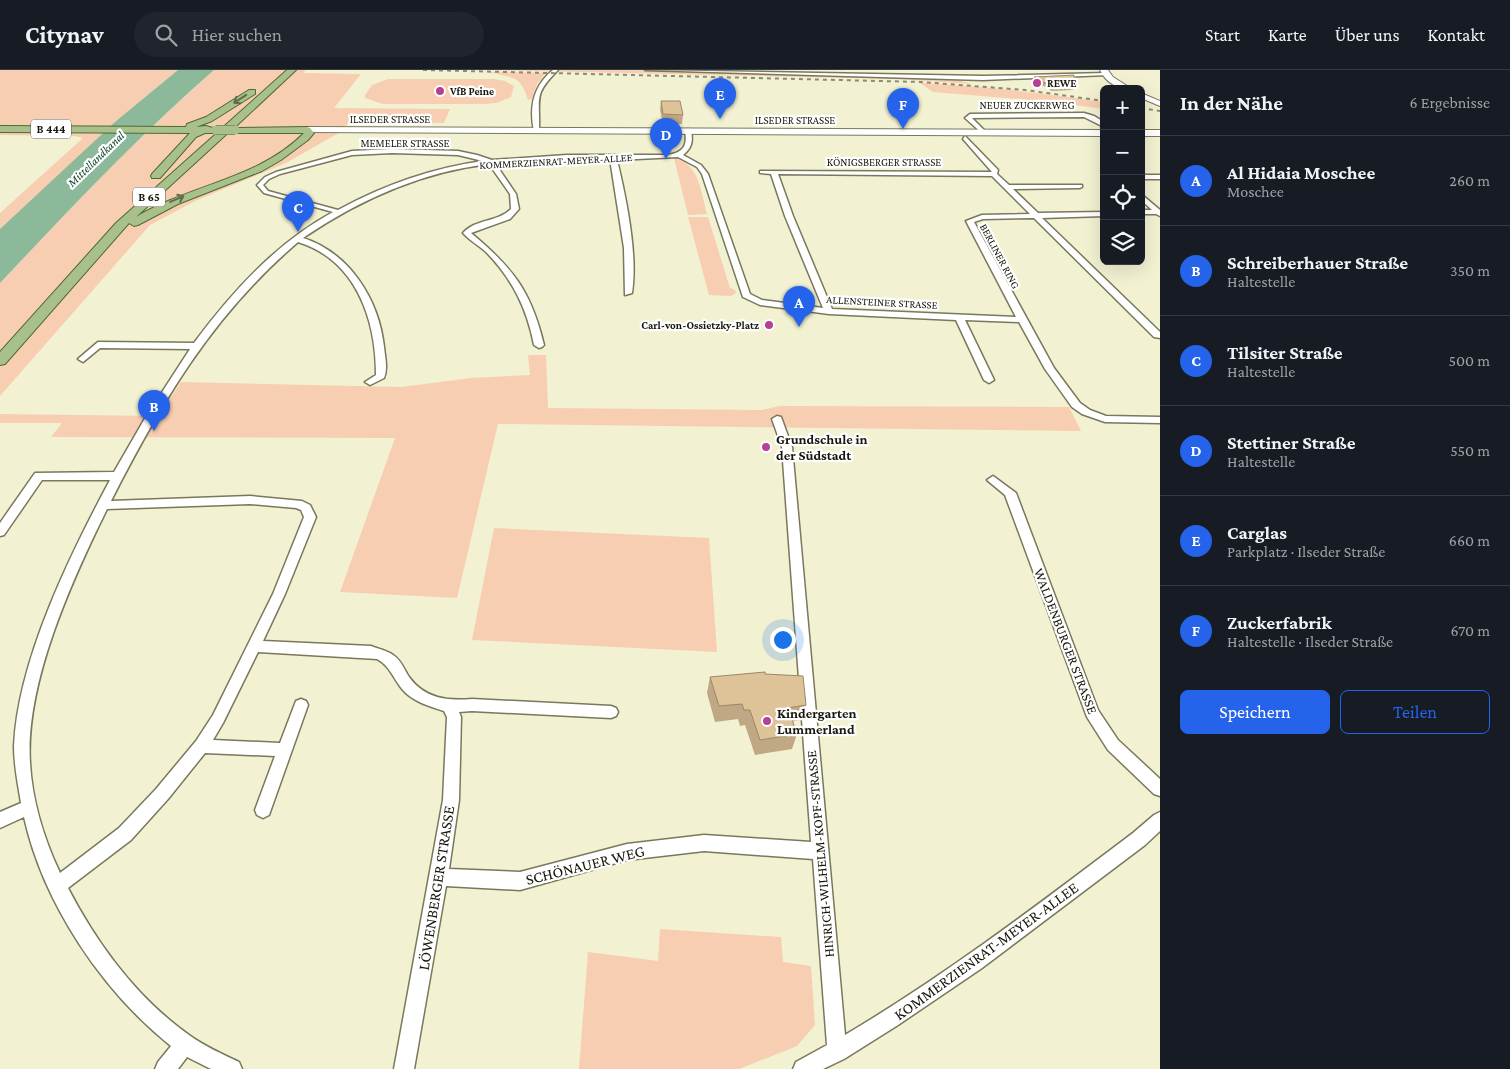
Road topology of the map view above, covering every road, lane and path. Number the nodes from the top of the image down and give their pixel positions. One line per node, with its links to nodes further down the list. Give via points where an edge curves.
1 (285, 70): 9 (main road, one-way to 9)
2 (292, 70): 25 (main road, B 65)
3 (556, 70): 16 (street, via 541,84 536,94)
4 (647, 70): 5 (street, via 983,78)
5 (1104, 72): 6 (street)
6 (1122, 85)
7 (1145, 97): 8 (street)
8 (1160, 104)
9 (209, 119): 12 (main road); 13 (main road, via 204,125)
10 (1100, 122): 18 (street, NEUER ZUCKERWEG, via 1084,115 970,116 968,118)
11 (0, 129): 12 (main road, B 444)
12 (170, 129): 13 (main road, B 444); 24 (main road, via 183,136)
13 (211, 130): 14 (main road, B 444, bridge); 24 (main road, via 194,135)
14 (270, 130): 22 (main road); 22 (main road, B 444)
15 (348, 130): 16 (street, ILSEDER STRASSE); 22 (street)
16 (536, 130): 17 (street, ILSEDER STRASSE)
17 (688, 131): 18 (street, ILSEDER STRASSE); 26 (street, via 690,144)
18 (983, 132): 19 (street, ILSEDER STRASSE)
19 (1100, 133)
20 (1145, 133): 21 (street)
21 (1160, 133)
22 (301, 138): 29 (main road, via 279,157)
23 (965, 138): 32 (street, via 996,170)
24 (186, 142): 46 (main road, via 117,219)
25 (198, 153): 33 (main road, via 186,168); 46 (main road, B 65)
26 (679, 155): 27 (street, KOMMERZIENRAT-MEYER-ALLEE); 49 (street, ALLENSTEINER STRASSE, via 699,166 705,174 746,295 760,302)
27 (613, 157): 28 (street, KOMMERZIENRAT-MEYER-ALLEE); 48 (street, via 629,267)
28 (491, 162): 40 (street, KOMMERZIENRAT-MEYER-ALLEE, via 412,180); 40 (street, MEMELER STRASSE, via 449,152 352,153 278,173 260,184 266,192); 53 (street, via 513,194 515,209 506,217 470,229 467,233 499,260 519,285 529,307)
29 (256, 168): 36 (main road, via 228,177); 47 (main road, one-way to 29, via 161,206)
30 (762, 172): 31 (street, KÖNIGSBERGER STRASSE)
31 (774, 172): 32 (street, KÖNIGSBERGER STRASSE); 49 (street)
32 (994, 174): 38 (street)
33 (191, 176)
34 (1145, 177): 35 (street)
35 (1160, 177)
36 (202, 178)
37 (1080, 186): 38 (street)
38 (1007, 187): 44 (street)
39 (1145, 199): 42 (street)
40 (339, 212): 45 (street, KOMMERZIENRAT-MEYER-ALLEE)
41 (1145, 212): 42 (street)
42 (1160, 212)
43 (1100, 214): 44 (street, BERLINER RING)
44 (1037, 216): 51 (street, BERLINER RING, via 982,217 970,221); 52 (street)
45 (296, 239): 54 (street, KOMMERZIENRAT-MEYER-ALLEE, via 262,269); 58 (street, via 317,246 337,261 370,302 379,335 381,376)
46 (102, 244): 47 (main road, B 65)
47 (92, 254): 56 (main road, B 65)
48 (628, 293)
49 (829, 311): 50 (street, ALLENSTEINER STRASSE)
50 (959, 317): 51 (street, ALLENSTEINER STRASSE); 57 (street)
51 (1022, 320): 60 (street, BERLINER RING, via 1050,369 1076,405 1105,419)
52 (1160, 335)
53 (539, 345)
54 (198, 346): 55 (street, via 98,345); 61 (street, KOMMERZIENRAT-MEYER-ALLEE, via 153,413)
55 (83, 359)
56 (0, 361)
57 (989, 380)
58 (370, 382)
59 (777, 419): 76 (street, HINRICH-WILHELM-KOPF-STRASSE, via 787,446)
60 (1160, 420)
61 (117, 476): 63 (street, KOMMERZIENRAT-MEYER-ALLEE); 64 (street, via 39,476)
62 (993, 480): 71 (street, WALDENBURGER STRASSE, via 1010,493 1092,713 1113,745)
63 (103, 505): 65 (street, via 250,500 298,504 306,508 310,517 306,531); 72 (street, KOMMERZIENRAT-MEYER-ALLEE, via 63,588 26,707 22,760)
64 (0, 532)
65 (254, 646): 67 (street, via 382,654 392,659 415,693); 69 (street)
66 (301, 705): 70 (street)
67 (450, 707): 68 (street, via 472,705); 77 (street, LÖWENBERGER STRASSE, via 454,717 451,800)
68 (611, 712)
69 (201, 746): 70 (street); 78 (street, via 125,834)
70 (284, 750): 73 (street)
71 (1160, 789)
72 (29, 807): 74 (street); 78 (street, KOMMERZIENRAT-MEYER-ALLEE, via 40,848)
73 (263, 810)
74 (0, 820)
75 (1160, 820): 80 (street, KOMMERZIENRAT-MEYER-ALLEE, via 931,994)
76 (820, 851): 77 (street, SCHÖNAUER WEG, via 704,843 627,852 520,881); 80 (street, HINRICH-WILHELM-KOPF-STRASSE)
77 (440, 877): 83 (street, LÖWENBERGER STRASSE)
78 (57, 886): 79 (street, KOMMERZIENRAT-MEYER-ALLEE, via 90,945 132,998)
79 (185, 1044): 81 (street); 82 (street, KOMMERZIENRAT-MEYER-ALLEE)
80 (837, 1052): 84 (street, KOMMERZIENRAT-MEYER-ALLEE)
81 (165, 1069)
82 (232, 1069)
83 (404, 1069)
84 (803, 1069)

